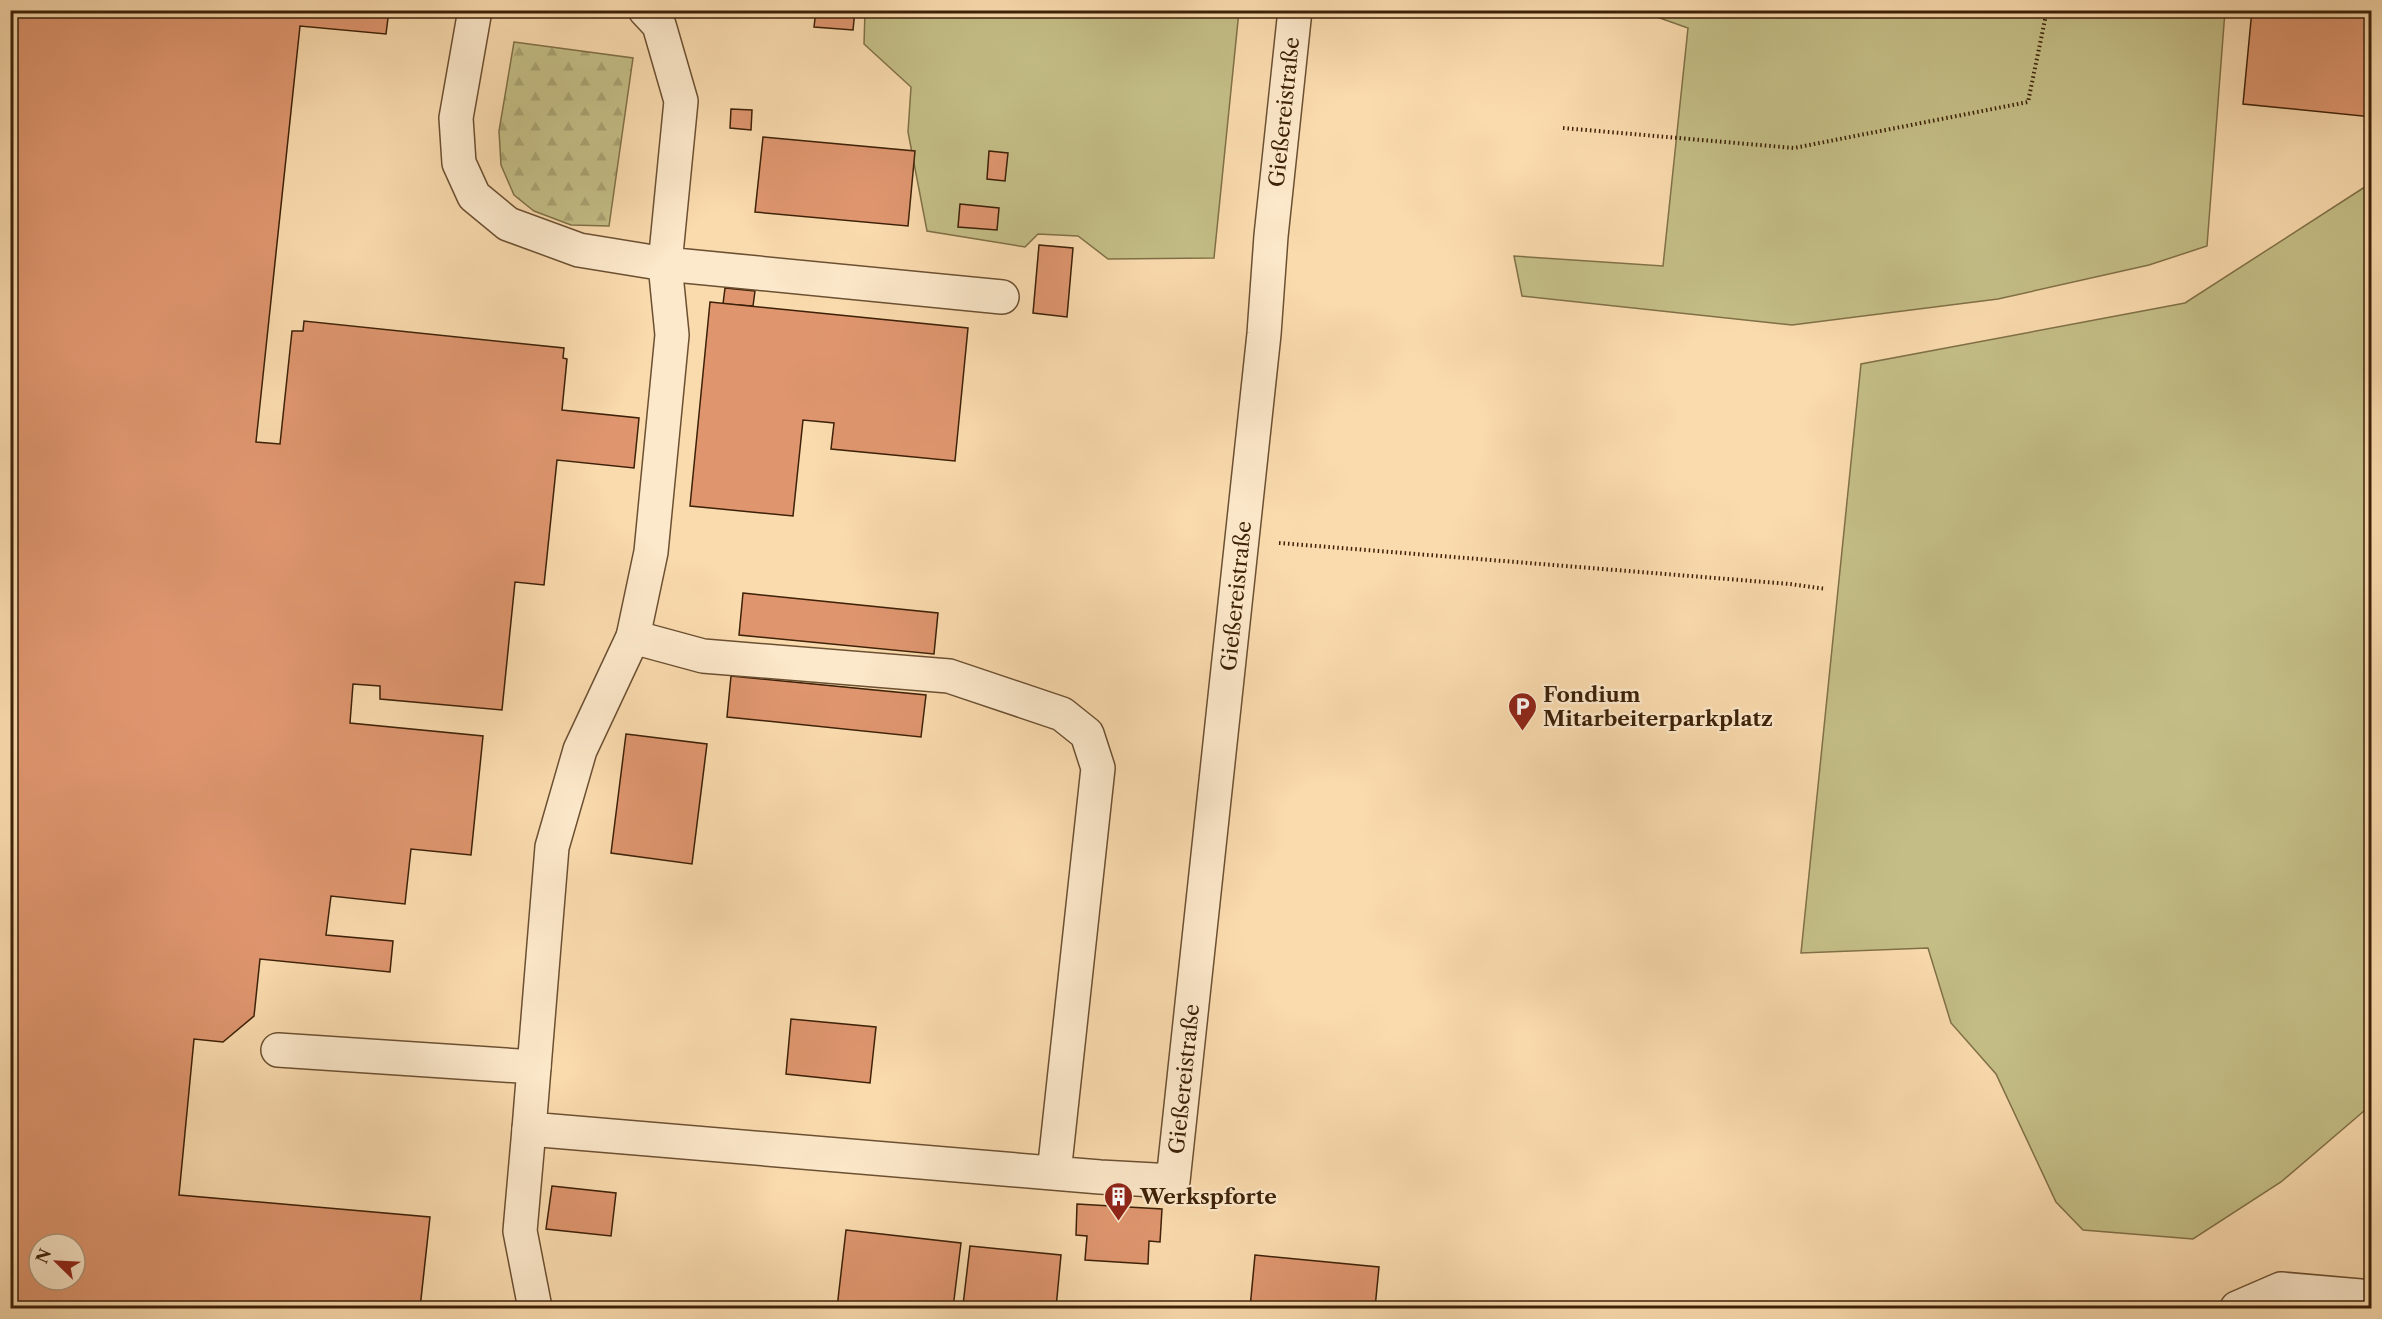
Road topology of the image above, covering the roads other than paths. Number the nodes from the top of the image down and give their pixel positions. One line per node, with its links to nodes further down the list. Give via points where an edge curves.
1 (475, 10): 4 (street, via 456,118 459,163 474,196 508,224 569,246)
2 (645, 10): 4 (street, via 659,25 681,101)
3 (1295, 10): 10 (street, Gießereistraße, via 1173,1181)
4 (665, 264): 5 (street); 6 (street, via 672,335 651,552)
5 (1002, 297)
6 (633, 637): 8 (street, via 580,750 552,848); 10 (street, via 703,656 949,676 1062,714 1087,734 1098,768)
7 (278, 1050): 8 (street)
8 (534, 1067): 9 (street)
9 (529, 1129): 10 (street); 12 (street, via 520,1231)
10 (1054, 1173)
11 (2372, 1297): 13 (street, via 2281,1288)
12 (535, 1308)
13 (2237, 1308)

